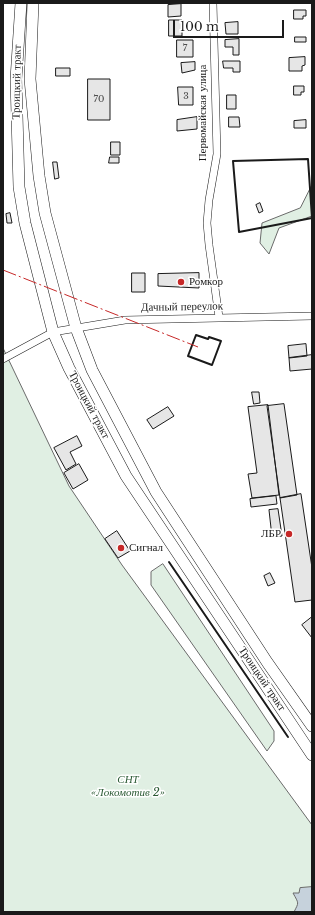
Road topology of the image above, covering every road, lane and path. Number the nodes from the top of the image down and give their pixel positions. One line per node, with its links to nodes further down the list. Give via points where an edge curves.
1 (21, 3): 7 (main road, Троицкий тракт, via 16,79 19,187 25,223)
2 (33, 3): 6 (main road, Троицкий тракт, via 30,79 39,176 45,213)
3 (213, 3): 5 (street, Первомайская улица, via 217,154 207,223)
4 (312, 316): 5 (street, Дачный переулок)
5 (219, 317): 6 (street, Дачный переулок, via 125,320)
6 (76, 328): 7 (street, Дачный переулок); 9 (main road, Троицкий тракт, via 92,370 156,492)
7 (53, 332): 8 (street, Дачный переулок); 10 (main road, Троицкий тракт, via 69,368 126,476)
8 (3, 359)
9 (312, 726)
10 (312, 755)

